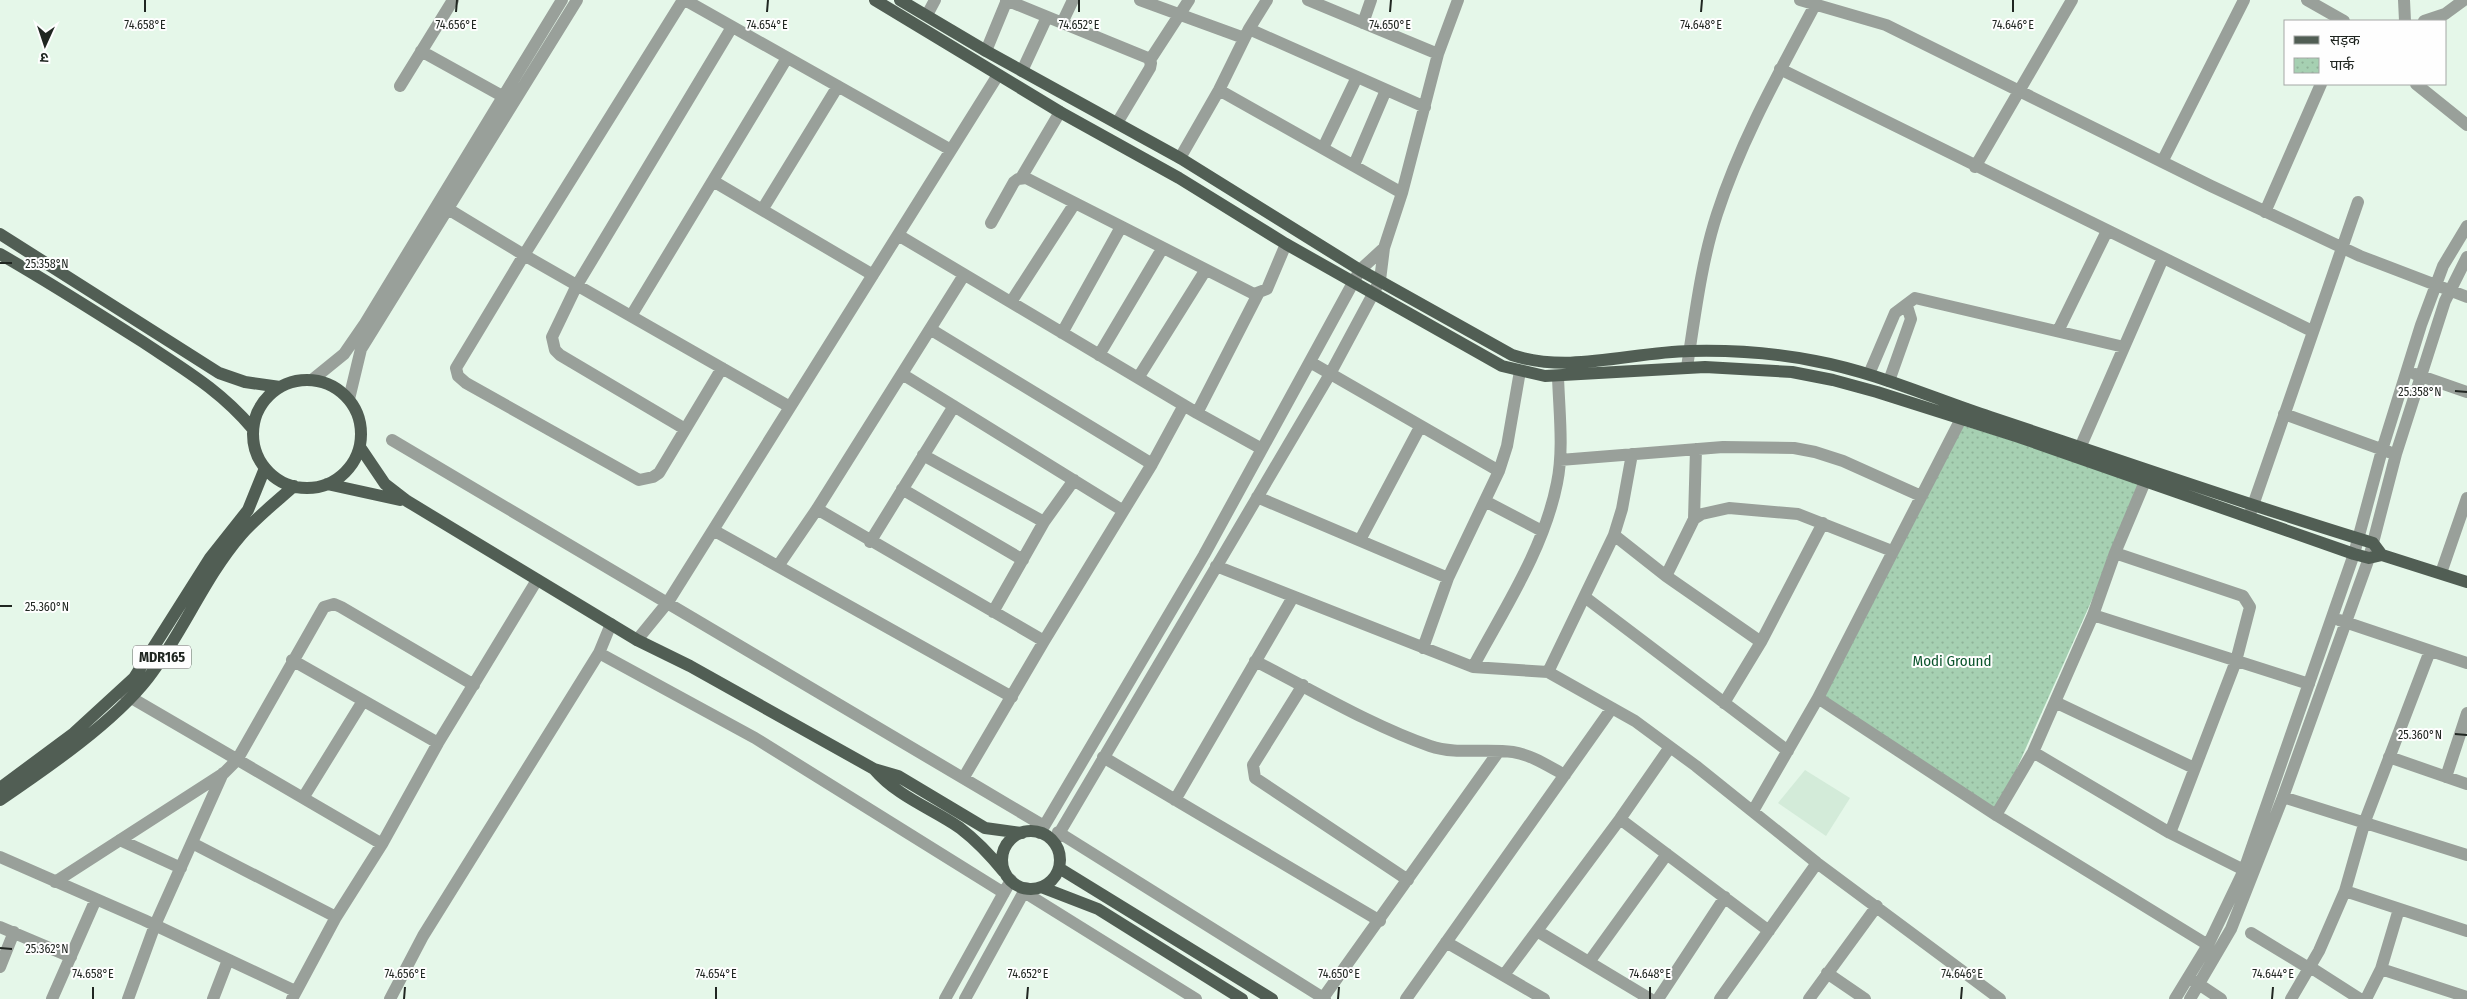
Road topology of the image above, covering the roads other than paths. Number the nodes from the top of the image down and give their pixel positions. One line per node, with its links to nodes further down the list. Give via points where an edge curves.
1 (453, 0): 34 (street)
2 (562, 0): 50 (street)
3 (577, 0): 66 (street)
4 (684, 0): 32 (street); 80 (street)
5 (876, 0): 41 (main road)
6 (900, 0): 25 (main road)
7 (935, 0): 25 (street)
8 (1006, 0): 26 (street); 35 (street)
9 (1073, 0): 30 (street)
10 (1140, 0): 24 (street)
11 (1189, 0): 24 (street)
12 (1267, 0): 33 (street)
13 (1308, 0): 31 (street)
14 (1371, 0): 31 (street)
15 (1458, 0): 36 (street)
16 (1800, 0): 22 (street)
17 (2072, 0): 49 (street)
18 (2244, 0): 58 (street)
19 (2306, 0): 27 (street)
20 (2404, 0): 28 (street)
21 (2463, 0): 29 (street, via 2445,14)
22 (1816, 3): 23 (street); 39 (street)
23 (1843, 5): 49 (street)
24 (1179, 13): 33 (street); 38 (street)
25 (927, 15): 35 (main road)
26 (1047, 17): 30 (street); 40 (street)
27 (2342, 20)
28 (2405, 20)
29 (2427, 20)
30 (1062, 23): 38 (street)
31 (1363, 23): 36 (street)
32 (732, 26): 37 (street); 90 (street)
33 (1246, 34): 42 (street); 47 (street)
34 (421, 51): 45 (street); 50 (street)
35 (986, 51): 40 (main road)
36 (1438, 54): 51 (street)
37 (788, 58): 46 (street); 62 (street)
38 (1150, 60): 53 (street, via 1150,68)
39 (1780, 69): 60 (street); 103 (street, via 1733,170 1717,213)
40 (1022, 71): 53 (main road)
41 (998, 75): 52 (main road); 56 (street)
42 (1357, 77): 48 (street); 55 (street)
43 (2321, 85): 68 (street)
44 (2417, 85): 54 (street)
45 (400, 86)
46 (838, 86): 56 (street); 67 (street)
47 (1219, 90): 55 (street); 57 (street)
48 (1386, 90): 51 (street); 59 (street)
49 (2021, 91): 58 (street); 60 (street)
50 (504, 97): 116 (street, via 364,325 344,354)
51 (1425, 107): 63 (street)
52 (1060, 112): 61 (street); 75 (main road, via 1179,178)
53 (1117, 123): 57 (main road)
54 (2467, 125)
55 (1323, 148): 59 (street)
56 (951, 150): 74 (street)
57 (1180, 158): 83 (main road)
58 (2162, 162): 68 (street)
59 (1354, 165): 63 (street)
60 (1975, 167): 72 (street)
61 (1021, 178): 65 (street); 69 (street, via 1014,182)
62 (713, 181): 67 (street); 97 (street)
63 (1402, 193): 78 (street)
64 (2358, 202): 76 (street)
65 (1076, 203): 71 (street); 95 (street)
66 (448, 209): 80 (street); 120 (street, via 361,349)
67 (762, 210): 85 (street)
68 (2265, 212): 76 (street)
69 (991, 223)
70 (2467, 226): 89 (street)
71 (1121, 227): 77 (street); 101 (street)
72 (2107, 231): 82 (street); 99 (street)
73 (0, 234): 118 (main road, via 219,373 233,379)
74 (898, 235): 85 (street); 86 (street)
75 (1286, 244): 88 (main road); 92 (street, via 1267,289)
76 (2341, 247): 89 (street); 100 (street)
77 (1162, 248): 84 (street); 104 (street)
78 (1384, 248): 83 (street); 87 (street)
79 (0, 254): 128 (main road, via 81,302 212,388 233,404)
80 (524, 255): 90 (street); 129 (street, via 457,363 458,376 639,480 659,473)
81 (2467, 257): 91 (street)
82 (2163, 258): 100 (street); 102 (street)
83 (1360, 270): 87 (main road); 88 (street)
84 (1205, 271): 92 (street, via 1248,294); 115 (street)
85 (873, 275): 122 (street)
86 (964, 275): 95 (street); 98 (street)
87 (1380, 280): 93 (street); 103 (main road, via 1524,359 1574,362)
88 (1354, 282): 93 (main road); 105 (street)
89 (2435, 284): 91 (street); 109 (street)
90 (577, 285): 97 (street); 129 (street, via 552,337 555,350)
91 (2450, 291): 94 (street); 114 (street)
92 (1258, 294): 124 (street)
93 (1373, 294): 108 (main road, via 1502,366); 111 (street)
94 (2467, 297)
95 (1011, 302): 101 (street)
96 (1907, 306): 99 (street, via 1911,300 1920,298); 112 (street, via 1895,313); 117 (street, via 1911,319)
97 (631, 316): 107 (street)
98 (930, 329): 110 (street); 140 (street)
99 (2058, 331): 102 (street)
100 (2312, 331): 126 (street)
101 (1062, 333): 104 (street)
102 (2124, 347): 135 (street)
103 (1690, 350): 106 (street); 112 (main road, via 1792,357)
104 (1099, 355): 115 (street)
105 (1310, 362): 111 (street); 132 (street)
106 (1687, 367): 113 (main road); 125 (main road, via 1792,372)
107 (722, 368): 122 (street); 129 (street)
108 (1520, 371): 113 (main road); 142 (street, via 1507,446)
109 (2406, 371): 114 (street); 134 (street)
110 (902, 374): 123 (street); 154 (street)
111 (1330, 374): 127 (street); 149 (street)
112 (1869, 374): 117 (main road)
113 (1558, 376): 139 (street)
114 (2421, 377): 119 (street); 137 (street)
115 (1138, 378): 121 (street)
116 (312, 380): 118 (main road); 120 (main road, via 329,384)
117 (1889, 381): 125 (main road)
118 (280, 387): 128 (main road, via 262,405)
119 (2467, 392)
120 (349, 399): 131 (main road, via 360,422)
121 (1184, 405): 124 (street); 140 (street)
122 (790, 406): 160 (street)
123 (954, 406): 138 (street); 144 (street)
124 (1197, 413): 132 (street)
125 (1964, 414): 135 (main road); 148 (street)
126 (2284, 414): 134 (street); 153 (street)
127 (1420, 426): 142 (street); 164 (street)
128 (253, 429): 141 (main road, via 254,446)
129 (685, 430)
130 (392, 440): 182 (street)
131 (360, 447): 145 (main road, via 348,470); 152 (main road, via 385,484)
132 (1262, 449): 235 (street, via 1204,555)
133 (1696, 449): 136 (street); 148 (street, via 1777,447 1815,452); 157 (street)
134 (2382, 450): 137 (street); 163 (street)
135 (2078, 452): 143 (main road)
136 (1632, 454): 139 (street); 162 (street)
137 (2396, 454): 166 (street)
138 (923, 455): 147 (street); 158 (street)
139 (1560, 460): 161 (street, via 1552,505)
140 (1152, 464): 155 (street)
141 (265, 468): 146 (main road); 203 (main road, MDR165, via 248,510 210,558)
142 (1499, 471): 151 (street)
143 (2148, 476): 153 (main road); 156 (main road); 168 (street)
144 (1074, 480): 155 (street); 158 (street)
145 (327, 484): 146 (main road, via 311,488); 152 (main road)
146 (294, 486): 203 (main road, MDR165, via 241,535 148,677)
147 (902, 490): 165 (street); 172 (street)
148 (1921, 496): 167 (street)
149 (1256, 497): 164 (street); 174 (street)
150 (2467, 500): 175 (street)
151 (1485, 501): 161 (street); 177 (street)
152 (407, 502): 178 (main road)
153 (2254, 504): 156 (street); 163 (main road)
154 (817, 509): 165 (street); 173 (street)
155 (1122, 510): 189 (street)
156 (2249, 517): 169 (main road)
157 (1694, 519): 159 (street, via 1729,508 1781,511); 176 (street)
158 (1044, 522): 172 (street)
159 (1823, 523): 167 (street); 190 (street)
160 (713, 530): 173 (street); 182 (street)
161 (1542, 531): 198 (street)
162 (1614, 535): 176 (street); 181 (street)
163 (2358, 538): 166 (main road); 169 (street)
164 (1360, 540): 177 (street)
165 (870, 542): 183 (street)
166 (2373, 543): 170 (main road); 171 (street)
167 (1892, 552): 205 (street)
168 (2116, 553): 184 (street); 196 (street, via 2247,599 2250,612)
169 (2354, 554): 171 (main road); 185 (street)
170 (2382, 555): 171 (main road); 175 (main road)
171 (2369, 558): 186 (street)
172 (1023, 560): 183 (street)
173 (778, 566): 204 (street)
174 (1216, 566): 180 (street); 216 (street)
175 (2441, 573): 179 (main road)
176 (1666, 576): 190 (street)
177 (1448, 578): 191 (street)
178 (536, 580): 187 (main road); 201 (street)
179 (2467, 582)
180 (1293, 597): 191 (street); 195 (street)
181 (1586, 598): 199 (street); 208 (street)
182 (668, 602): 188 (street); 223 (street)
183 (993, 612): 189 (street)
184 (2093, 616): 196 (street); 207 (street)
185 (2333, 617): 186 (street); 200 (street)
186 (2346, 622): 192 (street); 227 (street)
187 (612, 624): 188 (main road); 193 (street)
188 (637, 640): 220 (main road, via 690,666)
189 (1044, 641): 204 (street)
190 (1761, 642): 208 (street)
191 (1423, 648): 198 (street)
192 (2430, 651): 197 (street); 217 (street)
193 (599, 653): 255 (street, via 755,738); 287 (street, via 423,936)
194 (292, 660): 201 (street, via 320,611 324,606 334,604); 206 (street); 218 (street)
195 (1255, 661): 202 (street); 230 (street)
196 (2236, 661): 200 (street); 219 (street)
197 (2467, 663)
198 (1473, 668): 199 (street)
199 (1548, 672): 209 (street)
200 (2309, 684): 248 (street)
201 (474, 685): 211 (street)
202 (1303, 685): 213 (street, via 1431,746 1448,750); 250 (street, via 1253,765 1255,778)
203 (126, 694): 218 (street); 226 (main road, MDR165); 229 (main road, MDR165, via 37,775)
204 (1012, 698): 223 (street)
205 (1818, 698): 214 (street); 232 (street)
206 (363, 701): 211 (street); 228 (street)
207 (2055, 702): 215 (street); 219 (street)
208 (1724, 703): 214 (street)
209 (1612, 708): 212 (street); 222 (street)
210 (2466, 716): 224 (street)
211 (438, 743): 241 (street)
212 (1670, 747): 231 (street); 233 (street)
213 (1498, 751): 222 (street, via 1532,758); 250 (street)
214 (1788, 751): 231 (street)
215 (2033, 752): 232 (street); 237 (street)
216 (1103, 756): 230 (street); 238 (street)
217 (2389, 757): 224 (street); 234 (street)
218 (237, 760): 221 (street); 228 (street)
219 (2194, 768): 237 (street)
220 (874, 769): 236 (main road, via 898,776 985,828); 249 (main road, via 887,784 959,828 980,845)
221 (224, 773): 239 (street); 240 (street)
222 (1565, 775): 270 (street)
223 (964, 777): 235 (street)
224 (2446, 777): 225 (street)
225 (2467, 784)
226 (0, 788)
227 (2283, 797): 234 (street); 281 (street, via 2231,929)
228 (303, 798): 241 (street)
229 (0, 800)
230 (1175, 800): 261 (street)
231 (1753, 811): 245 (street)
232 (1996, 815): 271 (street)
233 (1620, 819): 242 (street); 264 (street)
234 (2365, 821): 243 (street); 254 (street)
235 (1042, 829): 236 (main road); 238 (main road)
236 (1022, 833): 249 (main road, via 1004,849 1003,860)
237 (2170, 833): 248 (street)
238 (1056, 837): 247 (main road); 293 (street)
239 (120, 840): 246 (street); 251 (street)
240 (192, 843): 246 (street); 260 (street)
241 (382, 844): 260 (street)
242 (1667, 854): 256 (street); 275 (street)
243 (2467, 854)
244 (0, 857): 251 (street)
245 (1817, 863): 258 (street); 265 (street)
246 (181, 868): 262 (street)
247 (1059, 868): 252 (main road, via 1052,880); 269 (main road)
248 (2244, 870): 271 (street)
249 (1008, 876): 253 (main road); 255 (street)
250 (1408, 880): 261 (street)
251 (55, 882): 257 (street)
252 (1041, 887): 253 (main road); 272 (main road, via 1098,909)
253 (1025, 890): 289 (street); 290 (street)
254 (2345, 891): 259 (street); 277 (street)
255 (1004, 893): 288 (street)
256 (1725, 897): 265 (street); 297 (street)
257 (96, 899): 262 (street); 273 (street)
258 (1876, 906): 279 (street); 301 (street)
259 (2399, 909): 266 (street); 278 (street)
260 (336, 918): 282 (street)
261 (1380, 922): 293 (street)
262 (155, 926): 274 (street); 285 (street)
263 (0, 927): 267 (street)
264 (1537, 931): 275 (street); 280 (street)
265 (1769, 931): 298 (street)
266 (2467, 931)
267 (14, 932): 273 (street); 276 (street)
268 (2251, 933): 277 (street)
269 (1171, 936): 272 (main road); 292 (main road)
270 (1446, 942): 280 (street); 294 (street)
271 (2208, 945): 281 (street)
272 (1162, 949): 291 (main road)
273 (71, 957): 284 (street)
274 (228, 960): 282 (street); 286 (street)
275 (1589, 962): 296 (street)
276 (0, 966)
277 (2310, 967): 305 (street); 306 (street)
278 (2381, 969): 283 (street); 307 (street)
279 (1827, 973): 299 (street); 300 (street)
280 (1504, 975): 295 (street)
281 (2194, 981): 302 (street); 303 (street); 304 (street)
282 (294, 995)
283 (2467, 997)
284 (52, 999)
285 (128, 999)
286 (214, 999)
287 (390, 999)
288 (945, 999)
289 (965, 999)
290 (1196, 999)
291 (1242, 999)
292 (1272, 999)
293 (1324, 999)
294 (1406, 999)
295 (1544, 999)
296 (1650, 999)
297 (1658, 999)
298 (1720, 999)
299 (1809, 999)
300 (1865, 999)
301 (2000, 999)
302 (2175, 999)
303 (2190, 999)
304 (2221, 999)
305 (2291, 999)
306 (2360, 999)
307 (2366, 999)

